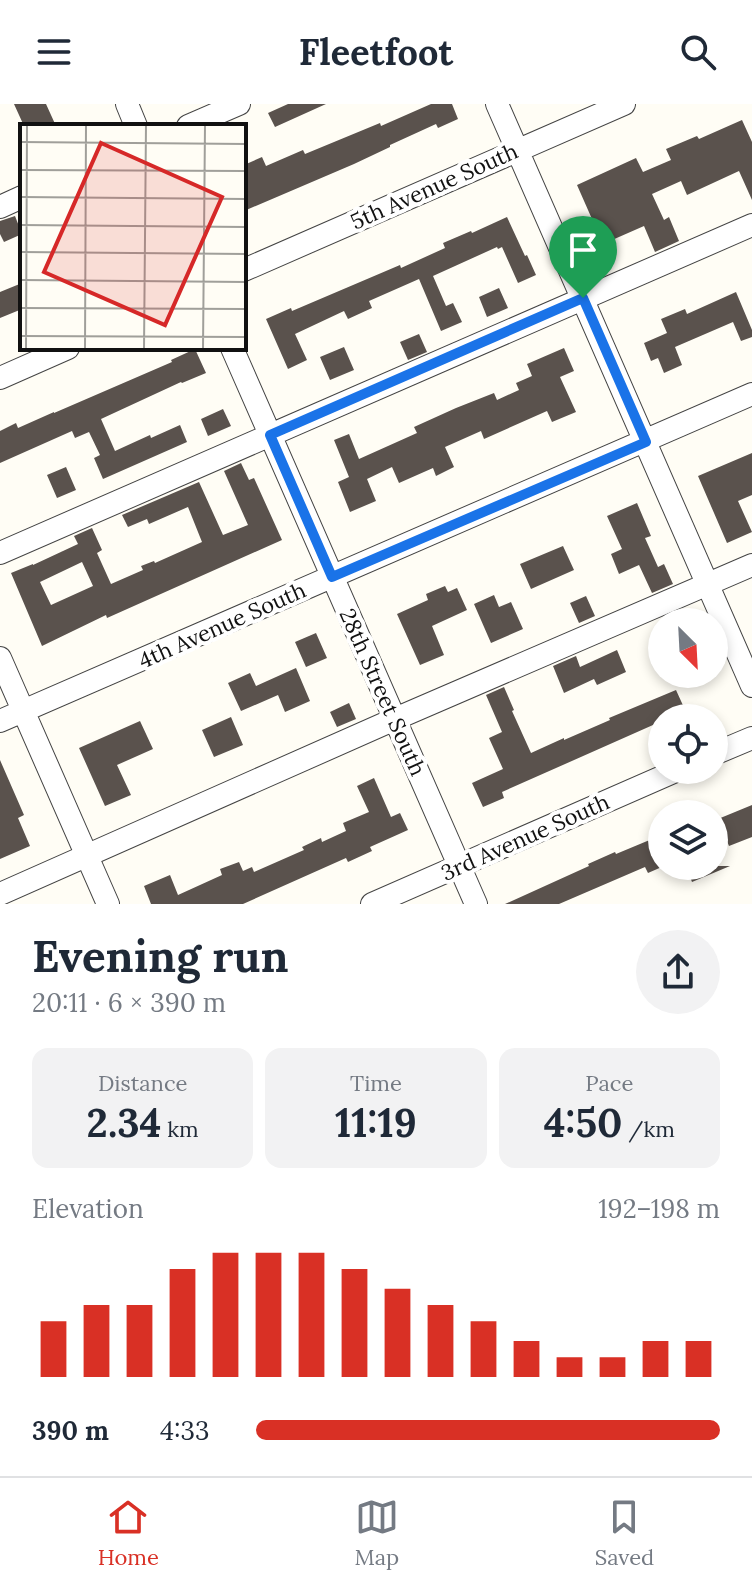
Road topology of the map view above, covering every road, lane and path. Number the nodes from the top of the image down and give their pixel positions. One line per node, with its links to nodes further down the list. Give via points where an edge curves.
1 (127, 104): 5 (street)
2 (239, 104): 6 (street)
3 (497, 104): 7 (street)
4 (624, 104): 7 (street, 5th Avenue South)
5 (135, 124)
6 (193, 124)
7 (517, 150): 11 (street, 5th Avenue South); 12 (street)
8 (20, 198): 9 (street)
9 (0, 207)
10 (752, 225): 12 (street)
11 (246, 269)
12 (583, 298): 17 (street); 18 (street)
13 (63, 350): 15 (street)
14 (233, 350): 17 (street, 28th Street South)
15 (0, 378)
16 (752, 394): 18 (street, 4th Avenue South)
17 (270, 435): 19 (street); 21 (street, 28th Street South)
18 (646, 442): 21 (street, 4th Avenue South); 22 (street)
19 (0, 553)
20 (752, 565): 22 (street)
21 (332, 577): 25 (street, 4th Avenue South); 26 (street, 28th Street South)
22 (708, 584): 24 (street); 26 (street)
23 (0, 658): 25 (street)
24 (752, 686)
25 (23, 711): 27 (street, 4th Avenue South); 31 (street)
26 (395, 719): 31 (street); 32 (street, 28th Street South)
27 (0, 721)
28 (752, 738): 29 (street)
29 (728, 748)
30 (648, 783): 32 (street, 3rd Avenue South)
31 (87, 856): 33 (street); 34 (street)
32 (460, 866): 35 (street, 3rd Avenue South); 36 (street, 28th Street South)
33 (0, 894)
34 (108, 904)
35 (372, 904)
36 (476, 904)

